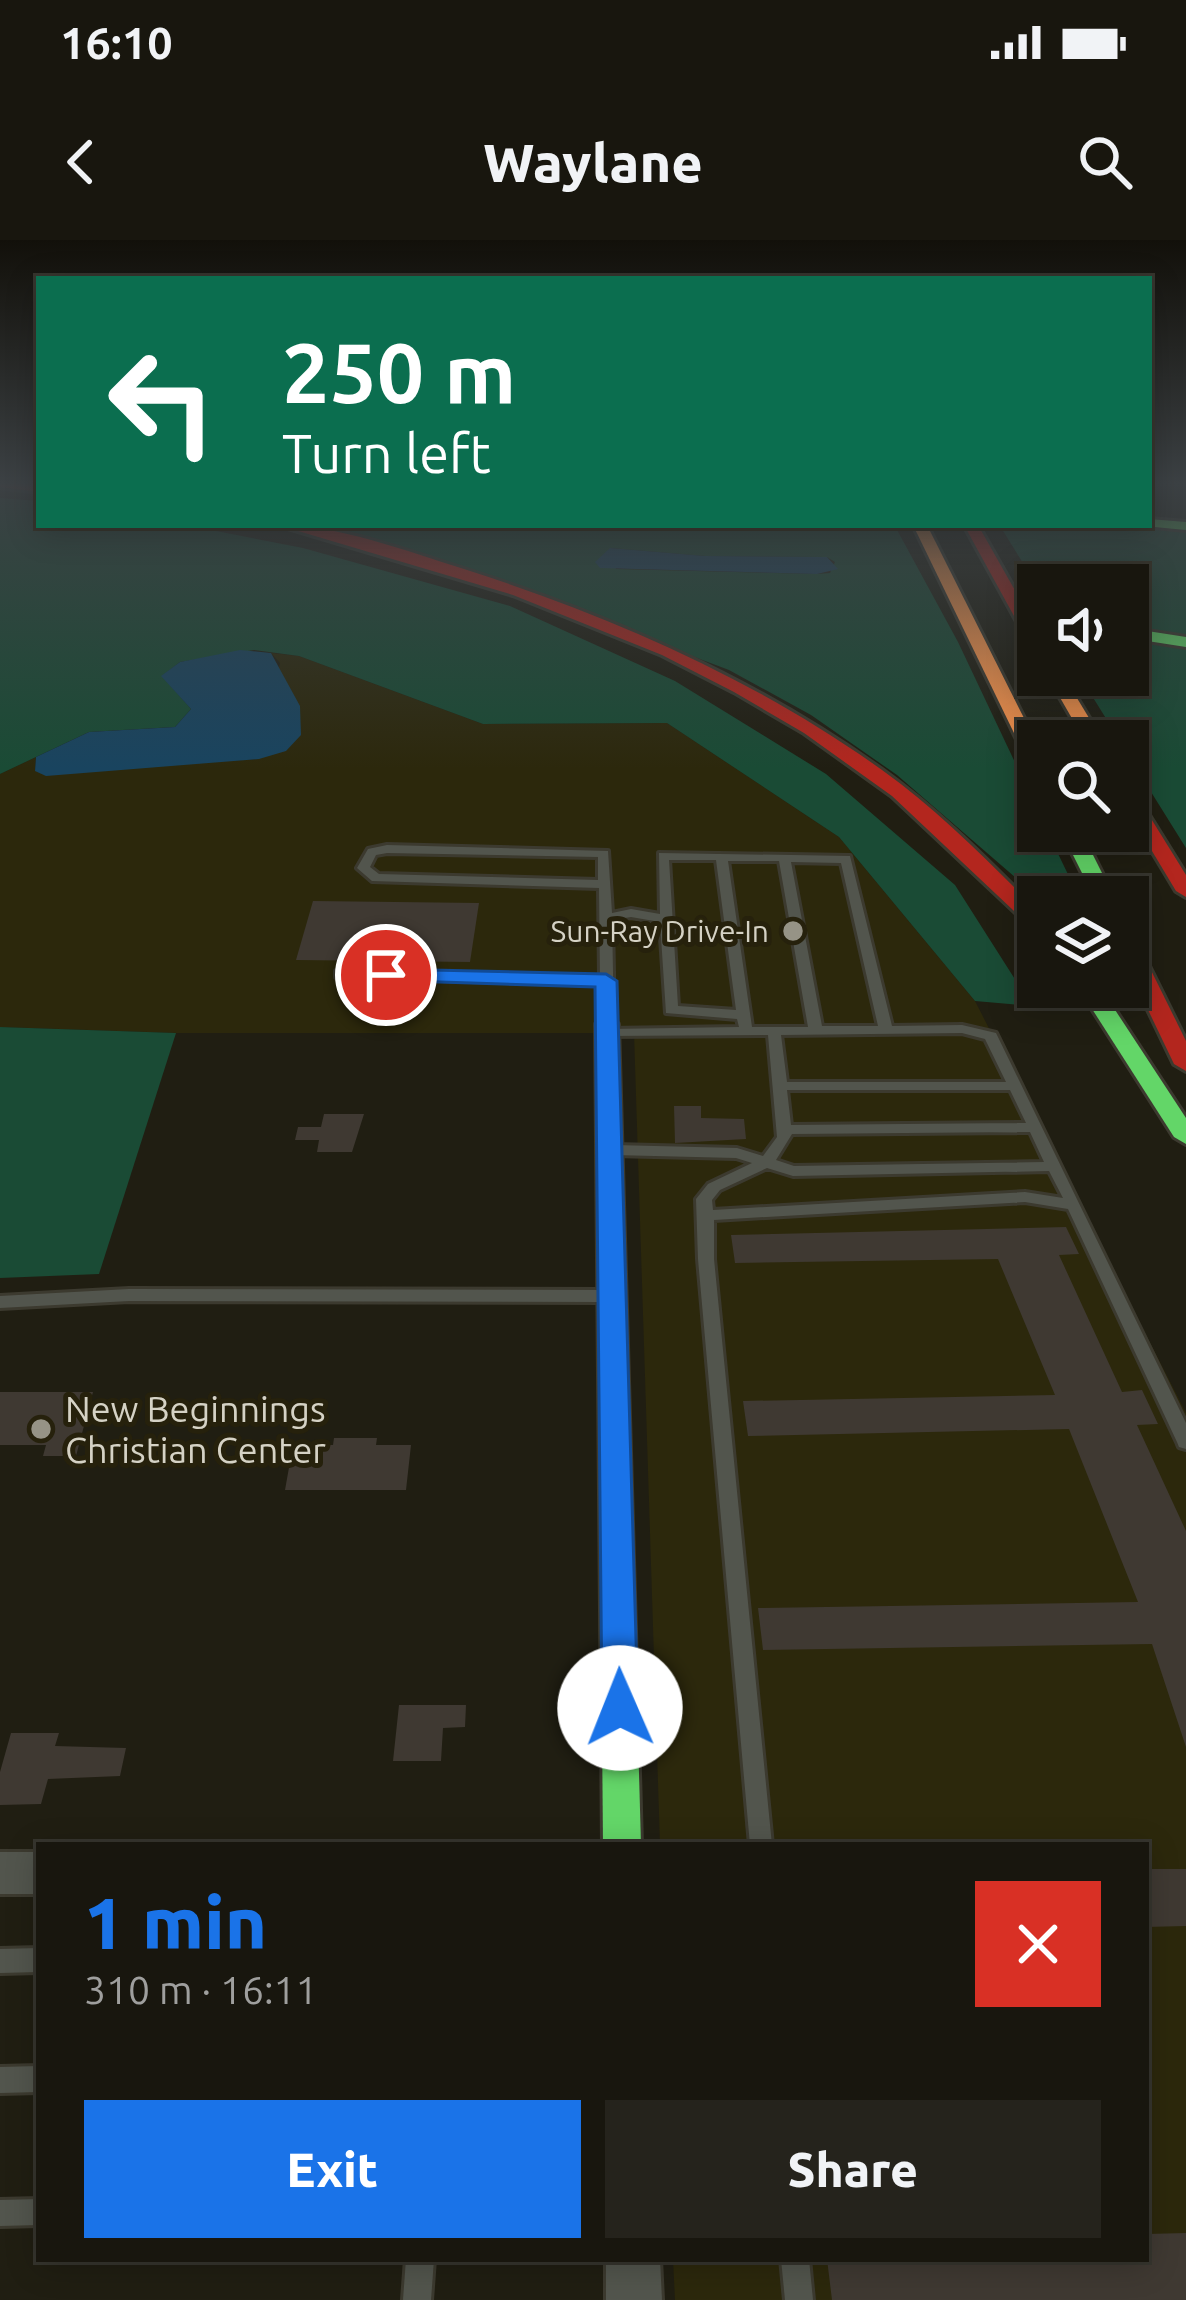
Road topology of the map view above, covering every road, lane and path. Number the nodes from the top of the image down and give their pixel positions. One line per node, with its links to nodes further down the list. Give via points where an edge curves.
1 (484, 577): 13 (main road, via 622,627 820,733 920,807)
2 (946, 577): 7 (main road)
3 (999, 577): 4 (main road)
4 (1017, 609)
5 (1149, 636): 6 (main road)
6 (1186, 642)
7 (1017, 721)
8 (1149, 830): 12 (main road)
9 (722, 857): 10 (lane); 15 (lane, via 663,856); 20 (lane)
10 (784, 858): 23 (lane); 24 (lane, via 846,860)
11 (604, 884): 11 (lane, via 604,854 387,849 363,868 376,878); 14 (lane)
12 (1186, 891)
13 (1017, 902)
14 (605, 918): 15 (lane); 17 (lane)
15 (666, 919): 20 (lane, via 671,1010)
16 (341, 974): 17 (lane)
17 (606, 981): 21 (lane)
18 (1149, 989): 25 (main road)
19 (1103, 1008): 30 (main road)
20 (744, 1023): 21 (lane); 22 (lane)
21 (608, 1029): 31 (main road)
22 (773, 1030): 23 (lane); 26 (lane)
23 (816, 1030): 24 (lane)
24 (886, 1030): 27 (lane, via 991,1036)
25 (1186, 1064)
26 (780, 1086): 27 (lane); 29 (lane)
27 (1015, 1086): 28 (lane)
28 (1035, 1127): 29 (lane); 33 (lane)
29 (784, 1130): 32 (lane)
30 (1186, 1137)
31 (610, 1150): 32 (lane, via 723,1152); 36 (main road)
32 (767, 1162): 33 (lane, via 794,1171); 35 (lane, via 714,1186 704,1198)
33 (1054, 1166): 34 (lane)
34 (1074, 1205): 35 (lane, via 1025,1197); 38 (lane)
35 (706, 1214): 40 (lane)
36 (613, 1296): 37 (lane); 39 (main road)
37 (0, 1302)
38 (1186, 1442)
39 (622, 1842)
40 (761, 1842)
41 (0, 1873): 42 (street)
42 (36, 1873)
43 (36, 1960): 44 (lane)
44 (0, 1961)
45 (36, 2079): 46 (lane)
46 (0, 2080)
47 (0, 2212): 48 (lane)
48 (36, 2212)
49 (420, 2262): 52 (lane)
50 (633, 2262): 53 (street)
51 (795, 2262): 54 (lane)
52 (417, 2300)
53 (634, 2300)
54 (799, 2300)

